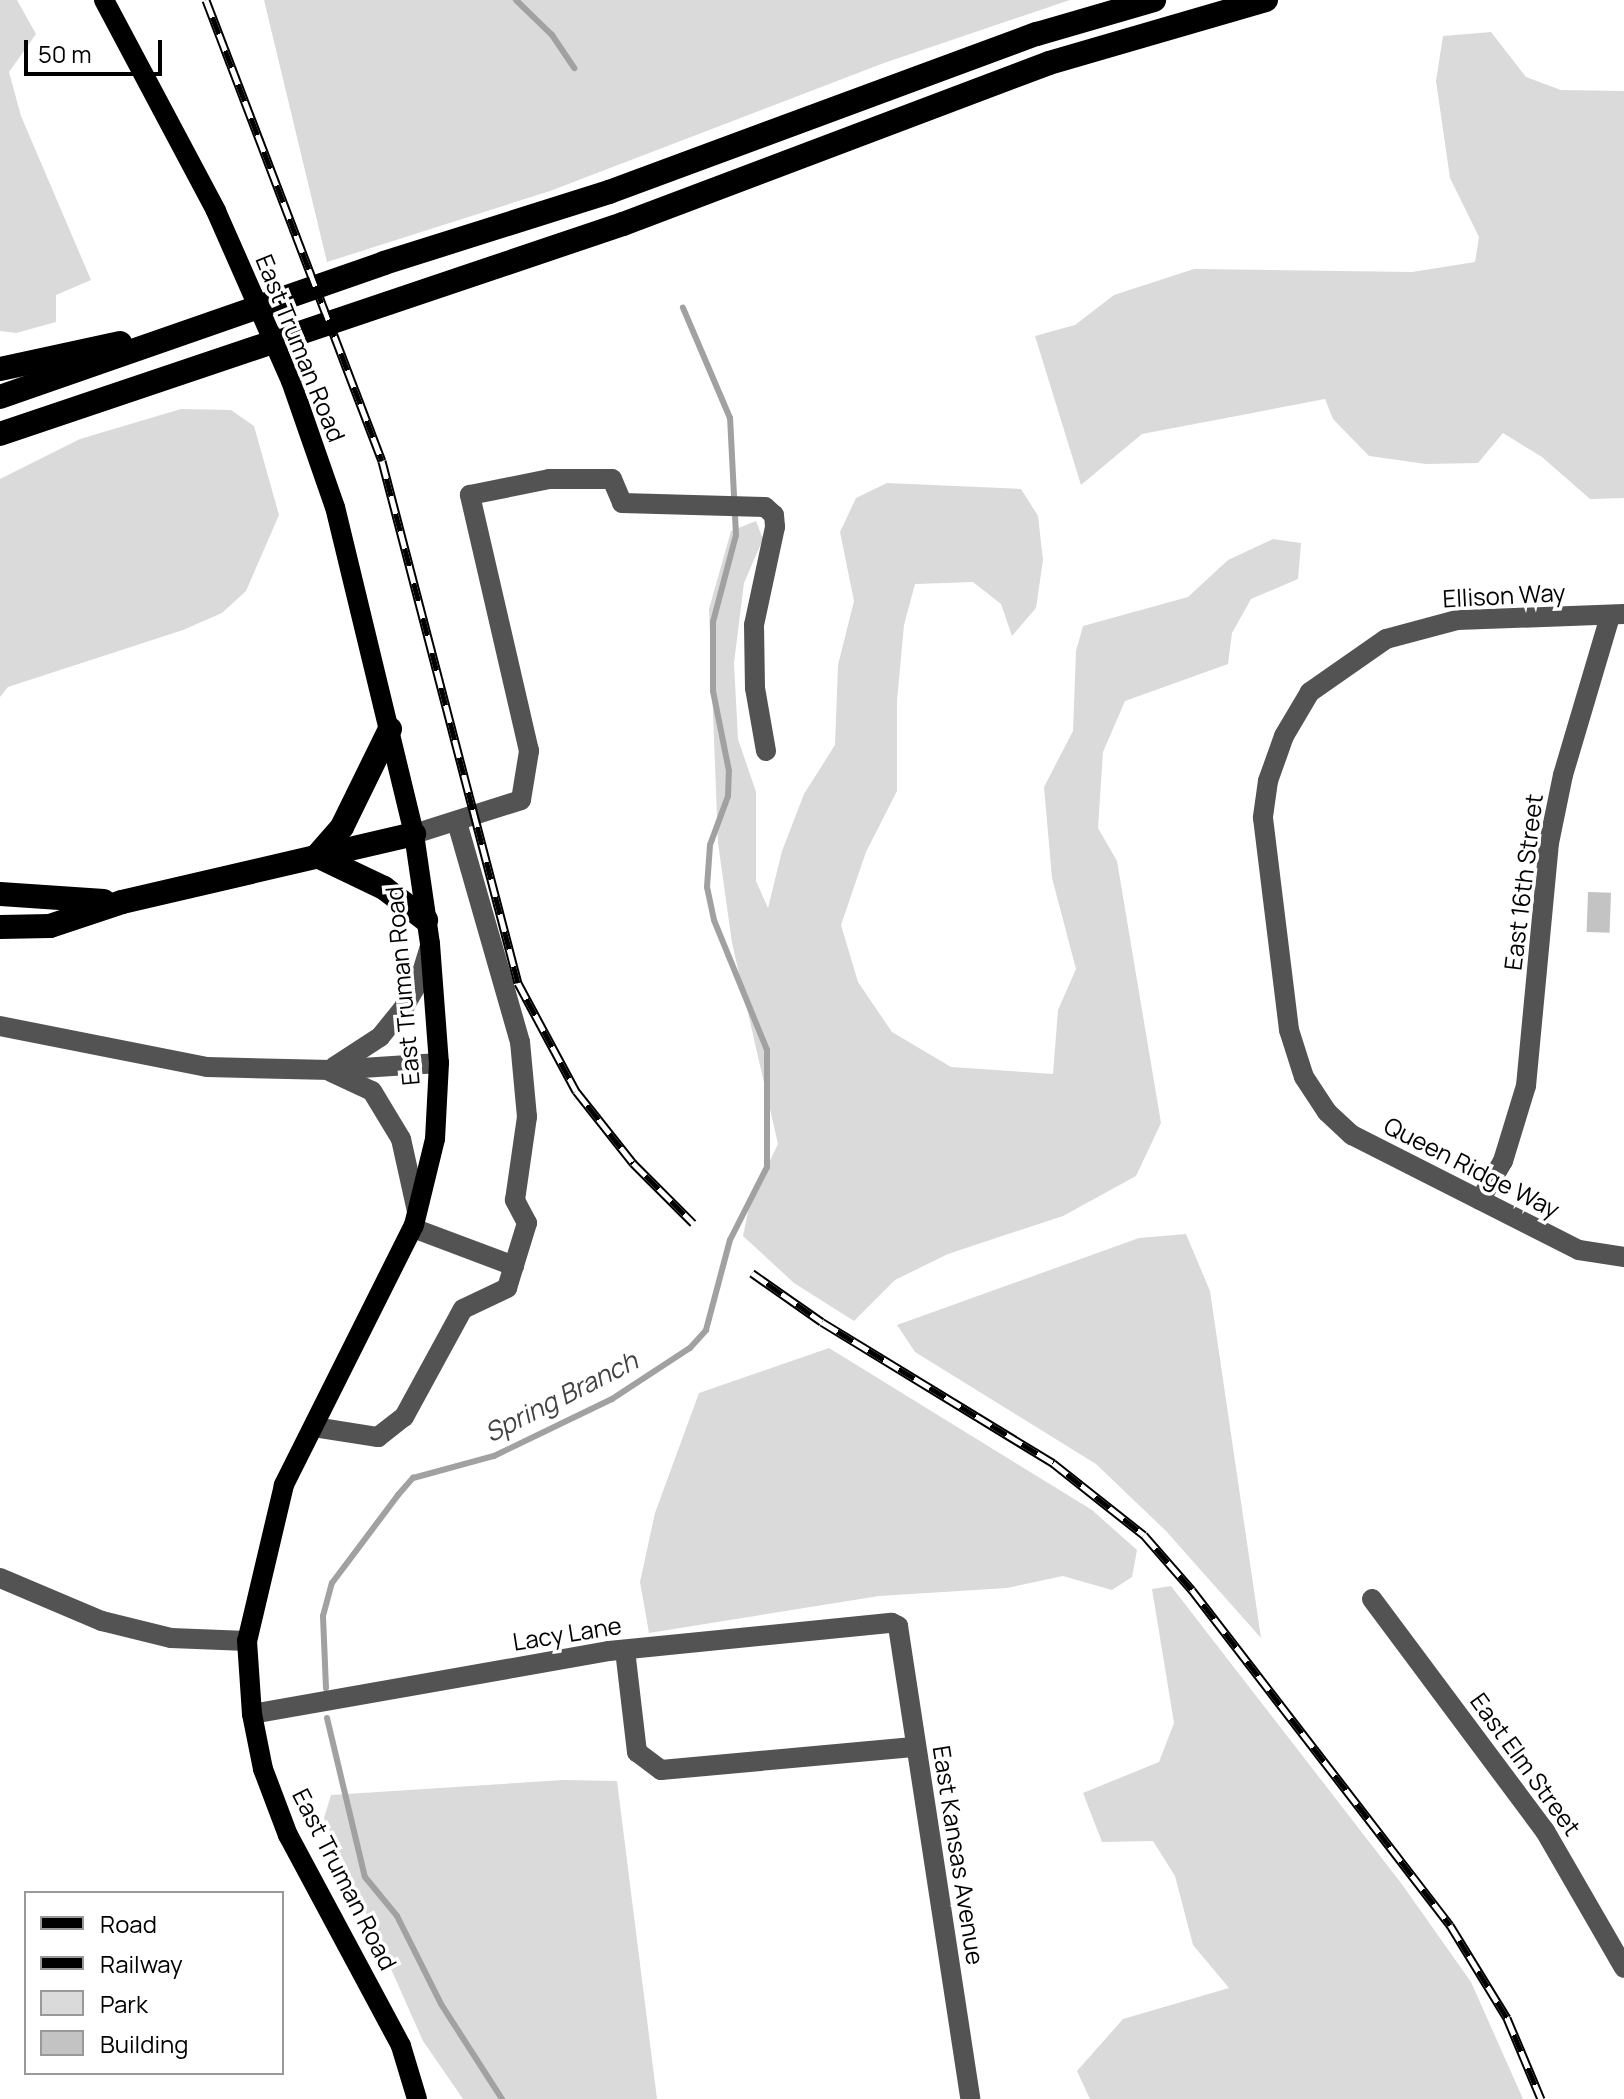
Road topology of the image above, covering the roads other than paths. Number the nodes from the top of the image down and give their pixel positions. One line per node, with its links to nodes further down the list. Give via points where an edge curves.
1 (104, 0): 12 (main road, East Truman Road, via 216,211 291,381 335,507)
2 (1154, 0): 4 (highway, via 1037,34 609,192)
3 (1266, 0): 6 (highway, via 1049,63 398,302)
4 (173, 336): 5 (highway); 7 (highway)
5 (0, 369)
6 (188, 372): 8 (highway); 9 (highway)
7 (0, 397)
8 (0, 434)
9 (0, 450)
10 (1617, 615): 11 (street, Ellison Way, via 1457,620 1417,628 1386,639); 24 (street, East 16th Street, via 1563,775 1549,843 1526,1086 1503,1161)
11 (1310, 692): 24 (street, Queen Ridge Way, via 1284,736 1268,781 1263,818 1289,1030 1314,1092 1352,1135)
12 (390, 729): 15 (main road, East Truman Road); 16 (highway, via 342,827)
13 (766, 751): 14 (street, via 755,688 754,625 773,542 774,515 765,507 622,503 612,479 549,479 470,495 529,751 521,800)
14 (457, 822): 15 (street); 27 (street, via 520,1042 527,1117 515,1200 527,1223)
15 (414, 834): 16 (highway); 20 (main road, East Truman Road)
16 (317, 856): 18 (highway); 20 (highway, via 384,888)
17 (0, 894): 18 (highway)
18 (122, 902): 19 (highway, via 50,926)
19 (0, 927)
20 (428, 932): 22 (main road, East Truman Road); 23 (street, via 420,979 380,1037)
21 (0, 1026): 23 (street, via 207,1067)
22 (439, 1063): 23 (street); 25 (main road, East Truman Road, via 435,1139)
23 (327, 1070): 25 (street, via 372,1091 401,1139)
24 (1480, 1200): 26 (street, Queen Ridge Way, via 1579,1250)
25 (415, 1219): 27 (street); 28 (main road, East Truman Road)
26 (1624, 1257)
27 (514, 1266): 28 (street, via 507,1288 463,1309 404,1417 378,1437)
28 (314, 1427): 32 (main road, East Truman Road, via 284,1485)
29 (0, 1578): 32 (street, via 102,1621 171,1638)
30 (1372, 1599): 36 (street, East Elm Street, via 1545,1831)
31 (892, 1623): 33 (street, Lacy Lane); 35 (street, East Kansas Avenue, via 898,1626)
32 (247, 1641): 34 (main road, East Truman Road)
33 (625, 1650): 34 (street, Lacy Lane); 35 (street, via 637,1752 661,1770)
34 (252, 1714): 37 (main road, East Truman Road, via 263,1769 288,1835 401,2046)
35 (916, 1747): 38 (street, East Kansas Avenue)
36 (1624, 1968)
37 (417, 2099)
38 (970, 2099)

